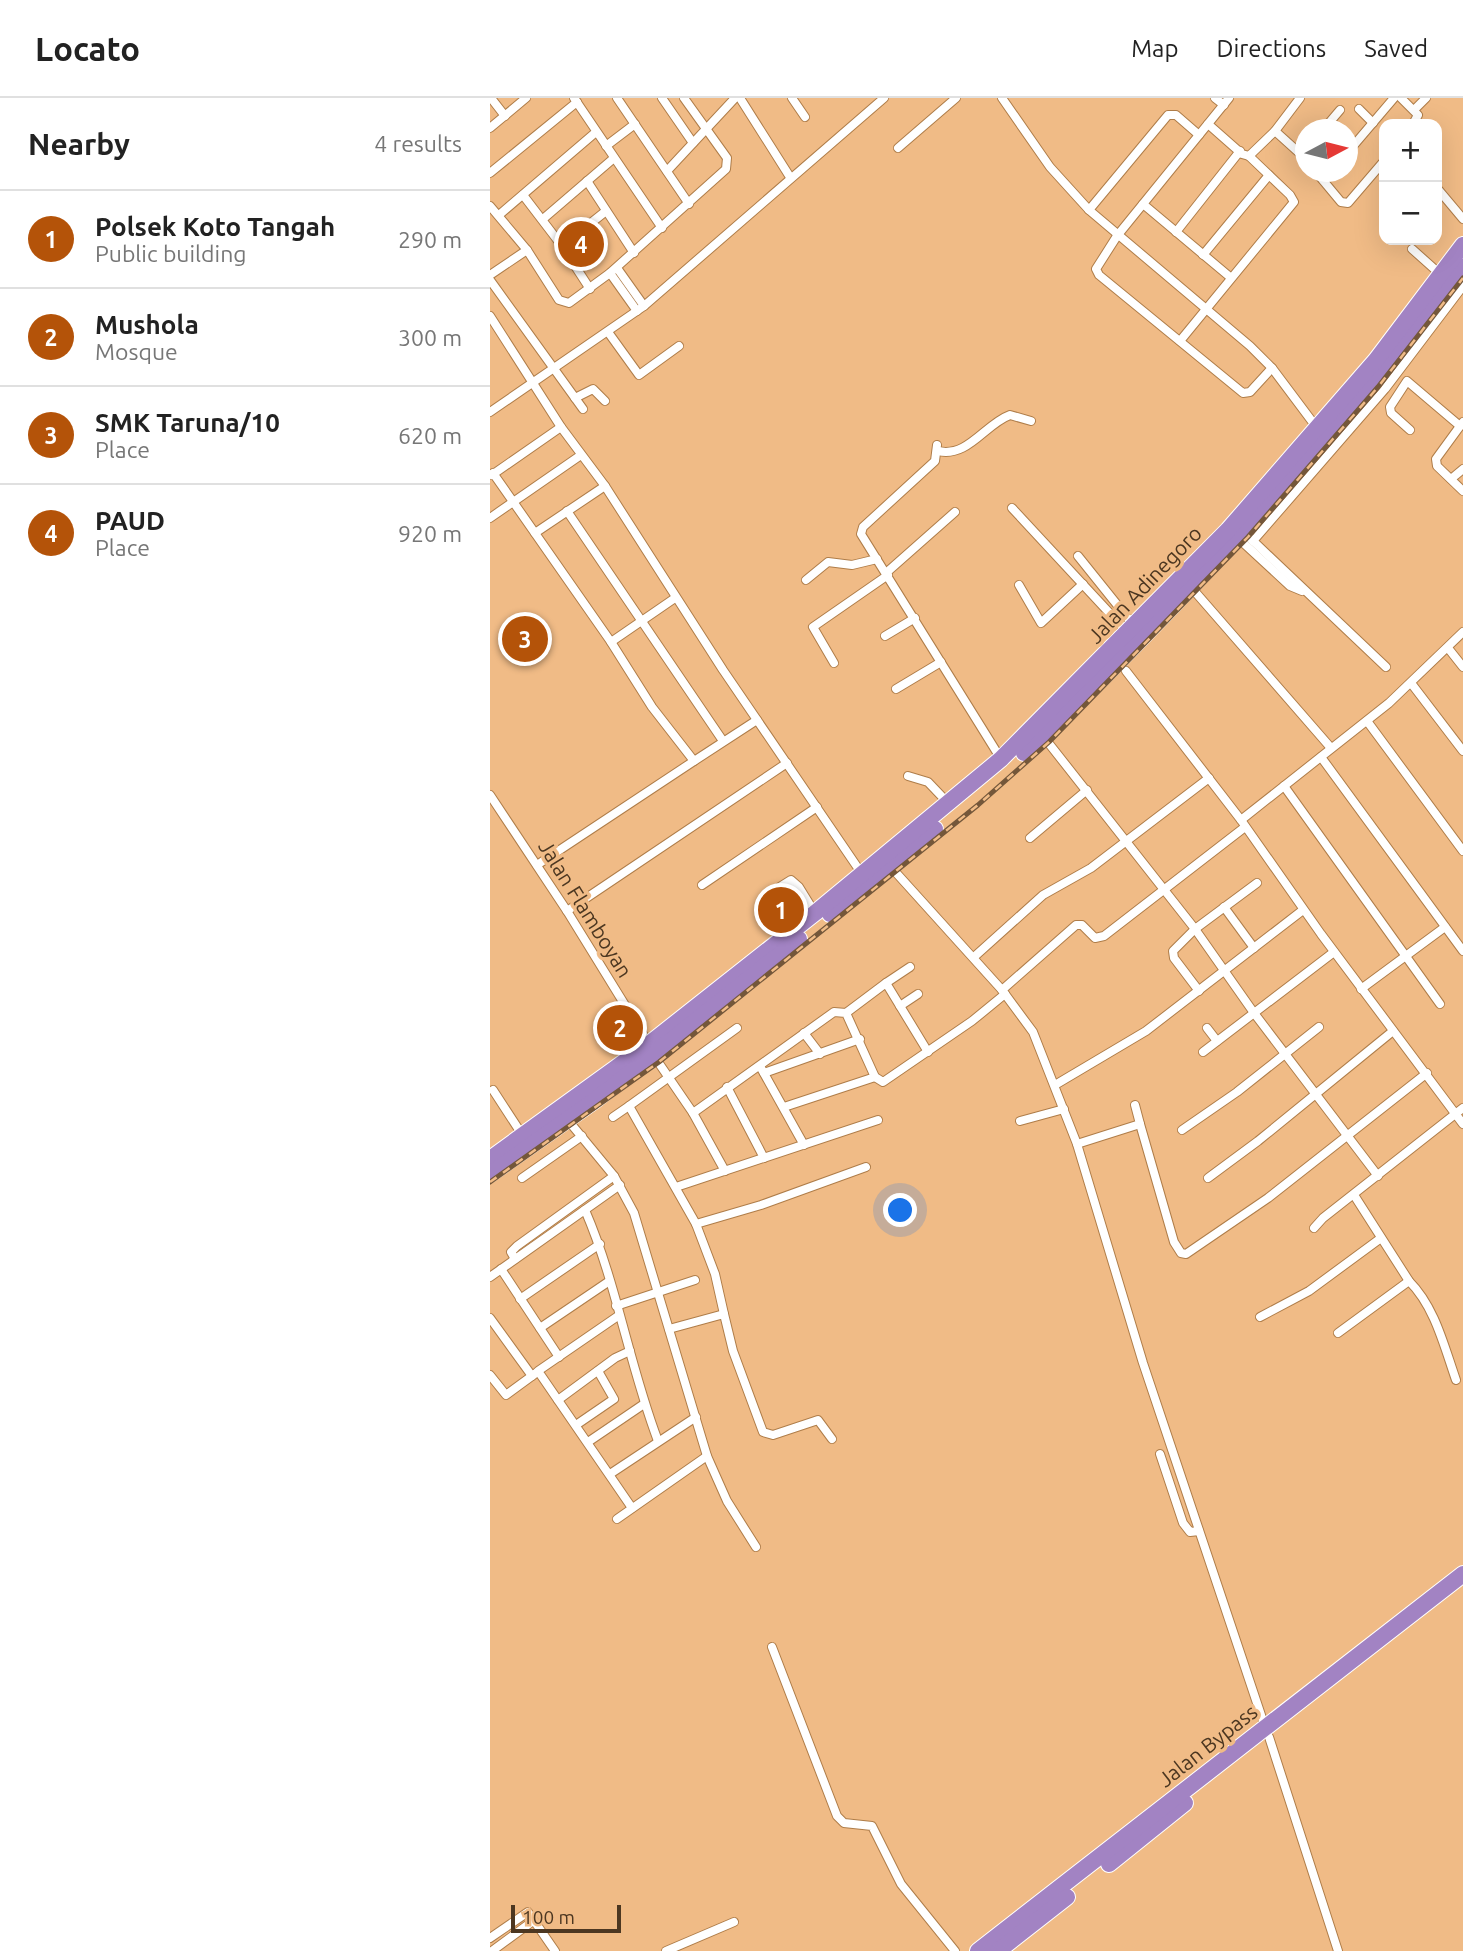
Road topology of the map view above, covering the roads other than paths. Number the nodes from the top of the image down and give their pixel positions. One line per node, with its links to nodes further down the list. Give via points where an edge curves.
1 (491, 98): 22 (street)
2 (526, 98): 22 (street)
3 (617, 98): 27 (street)
4 (662, 98): 35 (street)
5 (684, 98): 30 (street)
6 (738, 98): 30 (street); 46 (street)
7 (806, 98): 17 (street)
8 (884, 98): 46 (street)
9 (956, 98): 38 (street)
10 (1002, 98): 54 (street, via 1050,167)
11 (1215, 98): 18 (street)
12 (1300, 98): 31 (street)
13 (1394, 98): 26 (street)
14 (1401, 98): 21 (street)
15 (1426, 98): 21 (street)
16 (575, 100): 32 (street); 44 (street)
17 (794, 102): 23 (street)
18 (1226, 102): 28 (street)
19 (1359, 109): 26 (street)
20 (1340, 110): 24 (street)
21 (1414, 110): 25 (street)
22 (505, 116): 29 (street)
23 (805, 117)
24 (1332, 119)
25 (1416, 119)
26 (1373, 123): 34 (street)
27 (635, 124): 36 (street); 43 (street)
28 (1208, 124): 33 (street); 39 (street)
29 (490, 128)
30 (705, 131): 35 (street); 51 (street, via 728,165)
31 (1275, 131): 37 (street); 40 (street)
32 (596, 132): 36 (street); 50 (street)
33 (1199, 135): 52 (street); 54 (street, via 1176,115 1168,115)
34 (1358, 140)
35 (692, 143): 43 (street)
36 (606, 146): 41 (street)
37 (1295, 147)
38 (898, 148)
39 (1240, 151): 40 (street); 60 (street)
40 (1249, 156): 45 (street)
41 (614, 158): 47 (street); 59 (street)
42 (1379, 167): 48 (street, via 1348,204)
43 (667, 171): 51 (street)
44 (490, 173)
45 (1269, 175): 67 (street); 72 (street, via 1294,202)
46 (790, 177): 75 (street)
47 (587, 181): 55 (street); 57 (street)
48 (1325, 182)
49 (1442, 194): 58 (street)
50 (523, 195): 56 (street); 57 (street)
51 (689, 204): 59 (street)
52 (1143, 204): 60 (street); 61 (street)
53 (490, 206): 56 (street)
54 (1088, 210): 61 (street)
55 (606, 211): 63 (street); 66 (street)
56 (499, 215): 65 (street)
57 (543, 219): 63 (street)
58 (1463, 219)
59 (662, 228): 66 (street)
60 (1176, 232): 67 (street)
61 (1117, 236): 76 (street); 79 (street, via 1096,266 1097,272)
62 (1463, 245): 70 (highway, Jalan Adinegoro)
63 (562, 246): 74 (street)
64 (1412, 249): 70 (street)
65 (527, 250): 71 (street); 74 (street, via 564,304)
66 (634, 253): 69 (street)
67 (1203, 255): 72 (street)
68 (1463, 267): 105 (highway)
69 (613, 270): 74 (street); 75 (street)
70 (1440, 274): 91 (highway, Jalan Adinegoro, via 1376,360)
71 (490, 277): 82 (street)
72 (1230, 277): 76 (street)
73 (1463, 286): 105 (street, via 1385,388)
74 (590, 289)
75 (640, 309): 78 (street)
76 (1207, 309): 79 (street); 81 (street)
77 (490, 316): 83 (street)
78 (608, 332): 80 (street, via 639,375); 82 (street)
79 (1180, 341): 81 (street, via 1243,393 1251,393)
80 (679, 346)
81 (1272, 368): 91 (street)
82 (556, 369): 83 (street); 84 (street)
83 (533, 385): 87 (street); 90 (street)
84 (575, 398): 85 (street, via 593,389); 86 (street)
85 (605, 401)
86 (583, 409)
87 (490, 412)
88 (1031, 421): 108 (street, via 1010,415 958,450 948,453 938,448 935,461 863,527 862,537)
89 (1462, 424): 92 (street, via 1407,381 1390,407); 96 (street, via 1436,459)
90 (562, 427): 93 (street); 95 (street)
91 (1317, 428): 119 (highway, Jalan Adinegoro)
92 (1410, 430)
93 (581, 456): 97 (street); 99 (street)
94 (1463, 469): 96 (street)
95 (492, 475): 99 (street)
96 (1451, 479): 98 (street)
97 (606, 486): 101 (street); 114 (street)
98 (1463, 491)
99 (513, 503): 103 (street); 104 (street)
100 (1012, 508): 111 (street)
101 (566, 511): 104 (street); 116 (street)
102 (955, 512): 109 (street)
103 (490, 518)
104 (534, 533): 120 (street)
105 (1244, 536): 106 (street); 106 (street); 113 (highway)
106 (1261, 554): 125 (street, via 1290,586 1305,592)
107 (1078, 556): 119 (street)
108 (877, 559): 109 (street); 110 (street, via 852,565 828,562)
109 (887, 574): 115 (street); 123 (street, via 813,627)
110 (806, 580)
111 (1083, 584): 112 (street, via 1041,623); 119 (street)
112 (1019, 586)
113 (1190, 586): 119 (highway); 133 (street)
114 (675, 598): 116 (street); 129 (street)
115 (915, 618): 118 (street); 122 (street)
116 (642, 621): 120 (street); 132 (street)
117 (1463, 632): 121 (street)
118 (885, 636)
119 (1127, 639): 124 (highway)
120 (611, 642): 137 (street, via 652,707)
121 (1448, 648): 126 (street); 127 (street)
122 (941, 662): 128 (street); 136 (street)
123 (834, 663)
124 (1113, 666): 131 (highway); 136 (highway, Jalan Adinegoro); 140 (street)
125 (1386, 667)
126 (1463, 667)
127 (1411, 683): 130 (street); 134 (street)
128 (896, 689)
129 (757, 720): 132 (street); 138 (street)
130 (1367, 721): 133 (street); 149 (street)
131 (1042, 735): 142 (street); 151 (highway)
132 (723, 741): 137 (street)
133 (1331, 748): 135 (street)
134 (1463, 751)
135 (1321, 757): 141 (street); 161 (street)
136 (1001, 759): 144 (highway, Jalan Adinegoro)
137 (694, 761): 150 (street)
138 (787, 763): 145 (street); 159 (street)
139 (908, 776): 144 (street, via 929,782)
140 (1209, 778): 146 (street); 148 (street)
141 (1284, 786): 146 (street); 166 (street)
142 (1087, 790): 147 (street); 148 (street)
143 (490, 795): 150 (street, Jalan Flamboyan)
144 (949, 804): 152 (highway, Jalan Adinegoro)
145 (817, 807): 152 (street); 154 (street)
146 (1243, 823): 155 (street); 158 (street)
147 (1030, 838)
148 (1126, 839): 155 (street); 167 (street, via 1072,881 1043,895)
149 (1463, 851)
150 (537, 865): 159 (street, Jalan Flamboyan)
151 (890, 866): 167 (street); 186 (highway)
152 (862, 874): 160 (highway, Jalan Adinegoro)
153 (1257, 883): 157 (street)
154 (702, 885)
155 (1163, 888): 162 (street); 173 (street, via 1101,937 1076,925)
156 (768, 895): 160 (street, via 791,880)
157 (1224, 908): 162 (street); 163 (street)
158 (1303, 910): 163 (street); 165 (street)
159 (567, 911): 186 (street, Jalan Flamboyan)
160 (815, 914): 186 (highway, Jalan Adinegoro)
161 (1445, 927): 164 (street); 166 (street)
162 (1195, 929): 169 (street); 172 (street, via 1173,954)
163 (1254, 948): 169 (street)
164 (1463, 951)
165 (1334, 952): 171 (street); 178 (street)
166 (1404, 955): 171 (street); 175 (street)
167 (974, 957): 173 (street)
168 (910, 967): 170 (street)
169 (1225, 971): 172 (street); 178 (street)
170 (886, 983): 176 (street); 177 (street)
171 (1361, 989): 182 (street)
172 (1199, 991): 196 (street, via 1124,1046)
173 (1004, 992): 187 (street); 196 (street, via 1033,1032)
174 (918, 994): 176 (street)
175 (1440, 1004)
176 (900, 1006): 187 (street)
177 (846, 1013): 183 (street, via 834,1012); 184 (street)
178 (1254, 1013): 185 (street); 189 (street)
179 (1319, 1027): 189 (street)
180 (737, 1028): 194 (street)
181 (1207, 1028): 185 (street)
182 (1393, 1031): 193 (street); 199 (street)
183 (804, 1033): 190 (street); 191 (street)
184 (860, 1039): 190 (street); 195 (street)
185 (1217, 1041): 188 (street)
186 (652, 1050): 194 (street, Jalan Flamboyan); 207 (highway); 214 (highway)
187 (928, 1052): 195 (street, via 887,1081)
188 (1203, 1052)
189 (1284, 1053): 199 (street); 212 (street)
190 (820, 1054): 192 (street)
191 (758, 1064): 192 (street); 197 (street)
192 (764, 1073): 202 (street)
193 (1427, 1073): 204 (street); 213 (street)
194 (670, 1076): 201 (street); 205 (street, Jalan Flamboyan)
195 (875, 1077): 202 (street)
196 (1055, 1085): 203 (street)
197 (727, 1087): 205 (street); 218 (street)
198 (493, 1090): 214 (street)
199 (1315, 1094): 213 (street); 226 (street)
200 (1135, 1105): 210 (street)
201 (629, 1106): 206 (street); 228 (street)
202 (784, 1107): 217 (street)
203 (1064, 1108): 209 (street); 216 (street)
204 (1460, 1111): 211 (street); 224 (street)
205 (693, 1113): 221 (street, Jalan Flamboyan)
206 (612, 1117)
207 (567, 1119): 215 (street); 222 (highway)
208 (878, 1120): 217 (street)
209 (1020, 1121)
210 (1140, 1124): 213 (street, via 1174,1242 1183,1254 1193,1252 1246,1214); 216 (street)
211 (1463, 1124)
212 (1182, 1130)
213 (1347, 1135): 224 (street)
214 (523, 1136): 219 (highway)
215 (582, 1136): 223 (street); 225 (street)
216 (1077, 1144): 268 (street)
217 (804, 1145): 218 (street)
218 (764, 1158): 221 (street)
219 (490, 1159)
220 (866, 1167): 231 (street)
221 (725, 1171): 228 (street)
222 (490, 1174)
223 (614, 1176): 227 (street); 235 (street, via 517,1246 511,1252)
224 (1378, 1176): 229 (street)
225 (522, 1178)
226 (1208, 1178)
227 (620, 1185): 230 (street); 241 (street, via 638,1223)
228 (676, 1187): 231 (street)
229 (1354, 1195): 232 (street); 233 (street)
230 (585, 1210): 234 (street); 235 (street)
231 (696, 1224): 244 (street)
232 (1314, 1228)
233 (1381, 1238): 240 (street); 245 (street, via 1309,1291)
234 (600, 1244): 239 (street); 242 (street)
235 (515, 1259): 236 (street)
236 (501, 1269): 237 (street); 242 (street)
237 (490, 1277)
238 (695, 1280): 241 (street)
239 (608, 1282): 243 (street); 247 (street)
240 (1409, 1282): 249 (street); 255 (street, via 1431,1312)
241 (658, 1292): 243 (street); 248 (street)
242 (520, 1299): 247 (street)
243 (617, 1311): 250 (street); 251 (street)
244 (724, 1314): 248 (street); 260 (street, via 763,1432 773,1435 818,1420)
245 (1260, 1317)
246 (490, 1318): 253 (street)
247 (540, 1328): 251 (street)
248 (669, 1329): 258 (street)
249 (1338, 1333)
250 (630, 1351): 252 (street); 257 (street)
251 (559, 1357): 253 (street)
252 (598, 1371): 256 (street); 259 (street, via 614,1399)
253 (535, 1374): 254 (street, via 506,1395); 256 (street)
254 (490, 1375)
255 (1456, 1380)
256 (558, 1400): 259 (street)
257 (644, 1404): 261 (street); 262 (street)
258 (696, 1417): 261 (street); 264 (street)
259 (576, 1425): 262 (street)
260 (832, 1439)
261 (658, 1441): 265 (street)
262 (588, 1443): 265 (street)
263 (1160, 1454): 268 (street, via 1182,1523 1190,1532)
264 (707, 1456): 266 (street); 269 (street, via 727,1501)
265 (610, 1474): 266 (street)
266 (632, 1508): 267 (street)
267 (617, 1519)
268 (1199, 1531): 273 (street)
269 (756, 1547)
270 (1463, 1574): 273 (highway, Jalan Bypass)
271 (1463, 1587): 273 (highway, Jalan Bypass)
272 (772, 1647): 281 (street, via 837,1816 844,1823 872,1826 901,1884)
273 (1267, 1733): 274 (highway, Jalan Bypass); 284 (street)
274 (1030, 1918): 282 (highway, Jalan Bypass); 283 (highway, Jalan Bypass)
275 (533, 1921): 277 (street, via 528,1912); 278 (street); 279 (street)
276 (734, 1922): 280 (street)
277 (490, 1938)
278 (492, 1951)
279 (555, 1951)
280 (666, 1951)
281 (955, 1951)
282 (978, 1951)
283 (998, 1951)
284 (1338, 1951)

